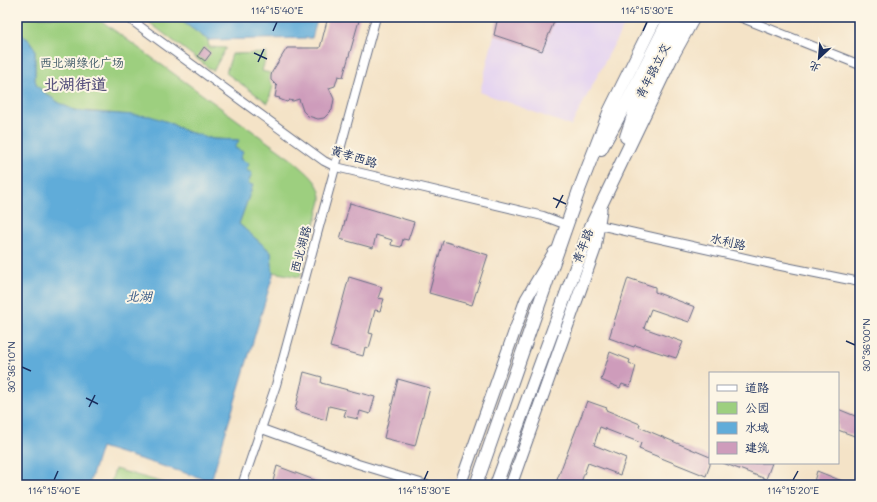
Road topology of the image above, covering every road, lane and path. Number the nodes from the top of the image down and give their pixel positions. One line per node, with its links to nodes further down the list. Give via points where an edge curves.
1 (127, 17): 10 (street, 黄孝西路, via 324,161)
2 (376, 17): 10 (street, 西北湖路)
3 (656, 17): 11 (main road, 青年路, via 610,110)
4 (670, 17): 9 (main road, 青年路立交)
5 (681, 17): 9 (main road, 青年路立交)
6 (694, 17): 12 (main road, 青年路)
7 (740, 17): 8 (street)
8 (860, 66)
9 (633, 102): 11 (main road); 12 (main road)
10 (336, 167): 14 (street, 黄孝西路, via 542,216); 16 (street, 西北湖路)
11 (579, 190): 14 (main road, 青年路)
12 (604, 197): 13 (main road, 青年路)
13 (595, 226): 15 (street, 水利路); 21 (main road, 青年路); 22 (main road, via 595,249)
14 (565, 230): 19 (main road, via 526,299); 20 (main road, 青年路)
15 (860, 282)
16 (262, 429): 17 (street, 西北湖路); 18 (street, via 358,464)
17 (242, 485)
18 (427, 485)
19 (460, 485)
20 (476, 485)
21 (496, 485)
22 (511, 485)

